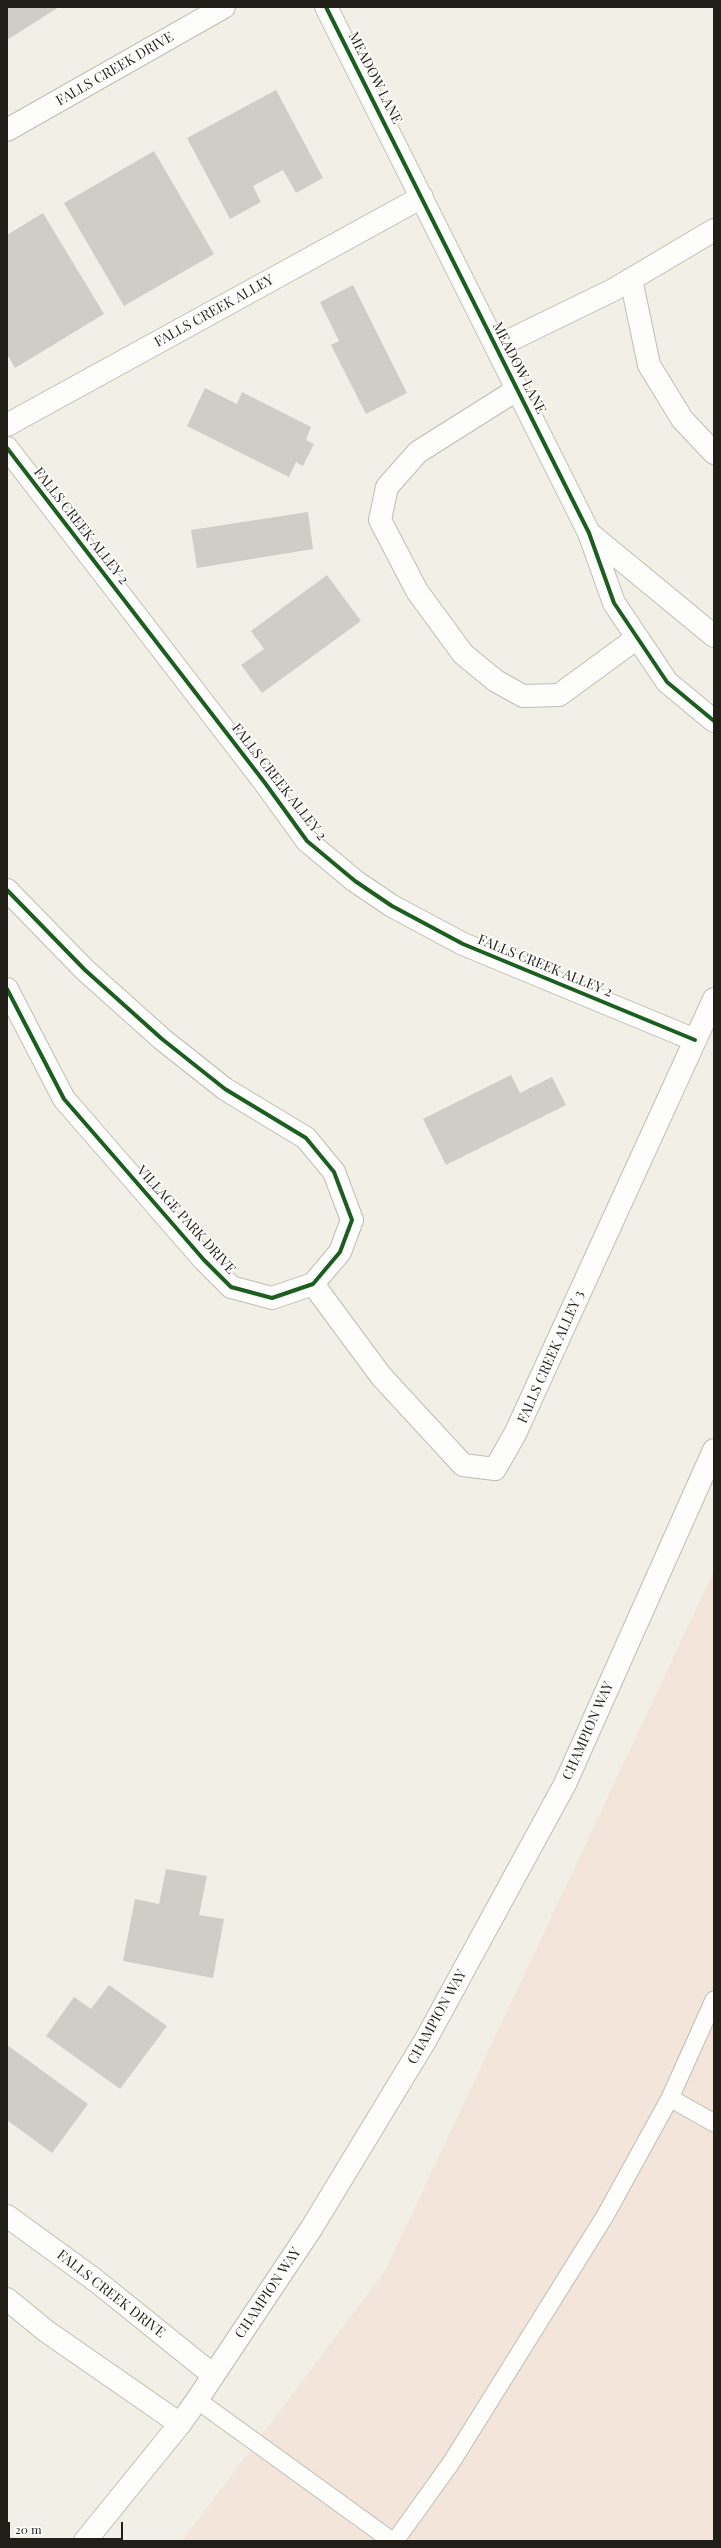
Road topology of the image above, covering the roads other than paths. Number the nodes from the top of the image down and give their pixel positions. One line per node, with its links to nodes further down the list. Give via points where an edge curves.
1 (224, 7): 3 (street, FALLS CREEK DRIVE)
2 (326, 7): 4 (street, MEADOW LANE)
3 (7, 130)
4 (422, 197): 7 (street, MEADOW LANE); 9 (street, FALLS CREEK ALLEY)
5 (714, 230): 6 (street)
6 (631, 279): 7 (street); 11 (street, via 649,365 682,419)
7 (496, 347): 8 (street, MEADOW LANE)
8 (518, 389): 12 (street, MEADOW LANE); 14 (street, via 418,452 387,487 380,520 417,591 463,654 496,680 522,696 559,695)
9 (7, 425)
10 (7, 448): 19 (street, FALLS CREEK ALLEY 2, via 313,846 355,881 386,902 463,944)
11 (714, 453)
12 (590, 533): 13 (street, MEADOW LANE); 14 (street, MEADOW LANE, via 614,603)
13 (714, 636)
14 (637, 638): 15 (street, MEADOW LANE, via 667,682)
15 (714, 721)
16 (7, 890): 20 (street, via 85,970 162,1039 225,1089 306,1138 334,1172 352,1220 340,1252)
17 (7, 989): 20 (street, VILLAGE PARK DRIVE, via 64,1099 204,1260 231,1287 272,1298)
18 (714, 999): 19 (street, FALLS CREEK ALLEY 3)
19 (695, 1040): 20 (street, FALLS CREEK ALLEY 3, via 515,1434 495,1469 463,1464 381,1376)
20 (313, 1284)
21 (714, 1450): 27 (street, CHAMPION WAY, via 565,1784 425,2040 311,2229)
22 (714, 2000): 23 (lane)
23 (670, 2098): 24 (lane); 32 (lane, via 605,2216 455,2456)
24 (714, 2123)
25 (7, 2216): 27 (street, FALLS CREEK DRIVE, via 95,2280)
26 (7, 2299): 29 (street, via 46,2331)
27 (213, 2375): 28 (street, CHAMPION WAY)
28 (197, 2400): 29 (street, CHAMPION WAY); 31 (lane)
29 (180, 2424): 30 (street, CHAMPION WAY)
30 (85, 2541)
31 (392, 2541)
32 (395, 2541)

